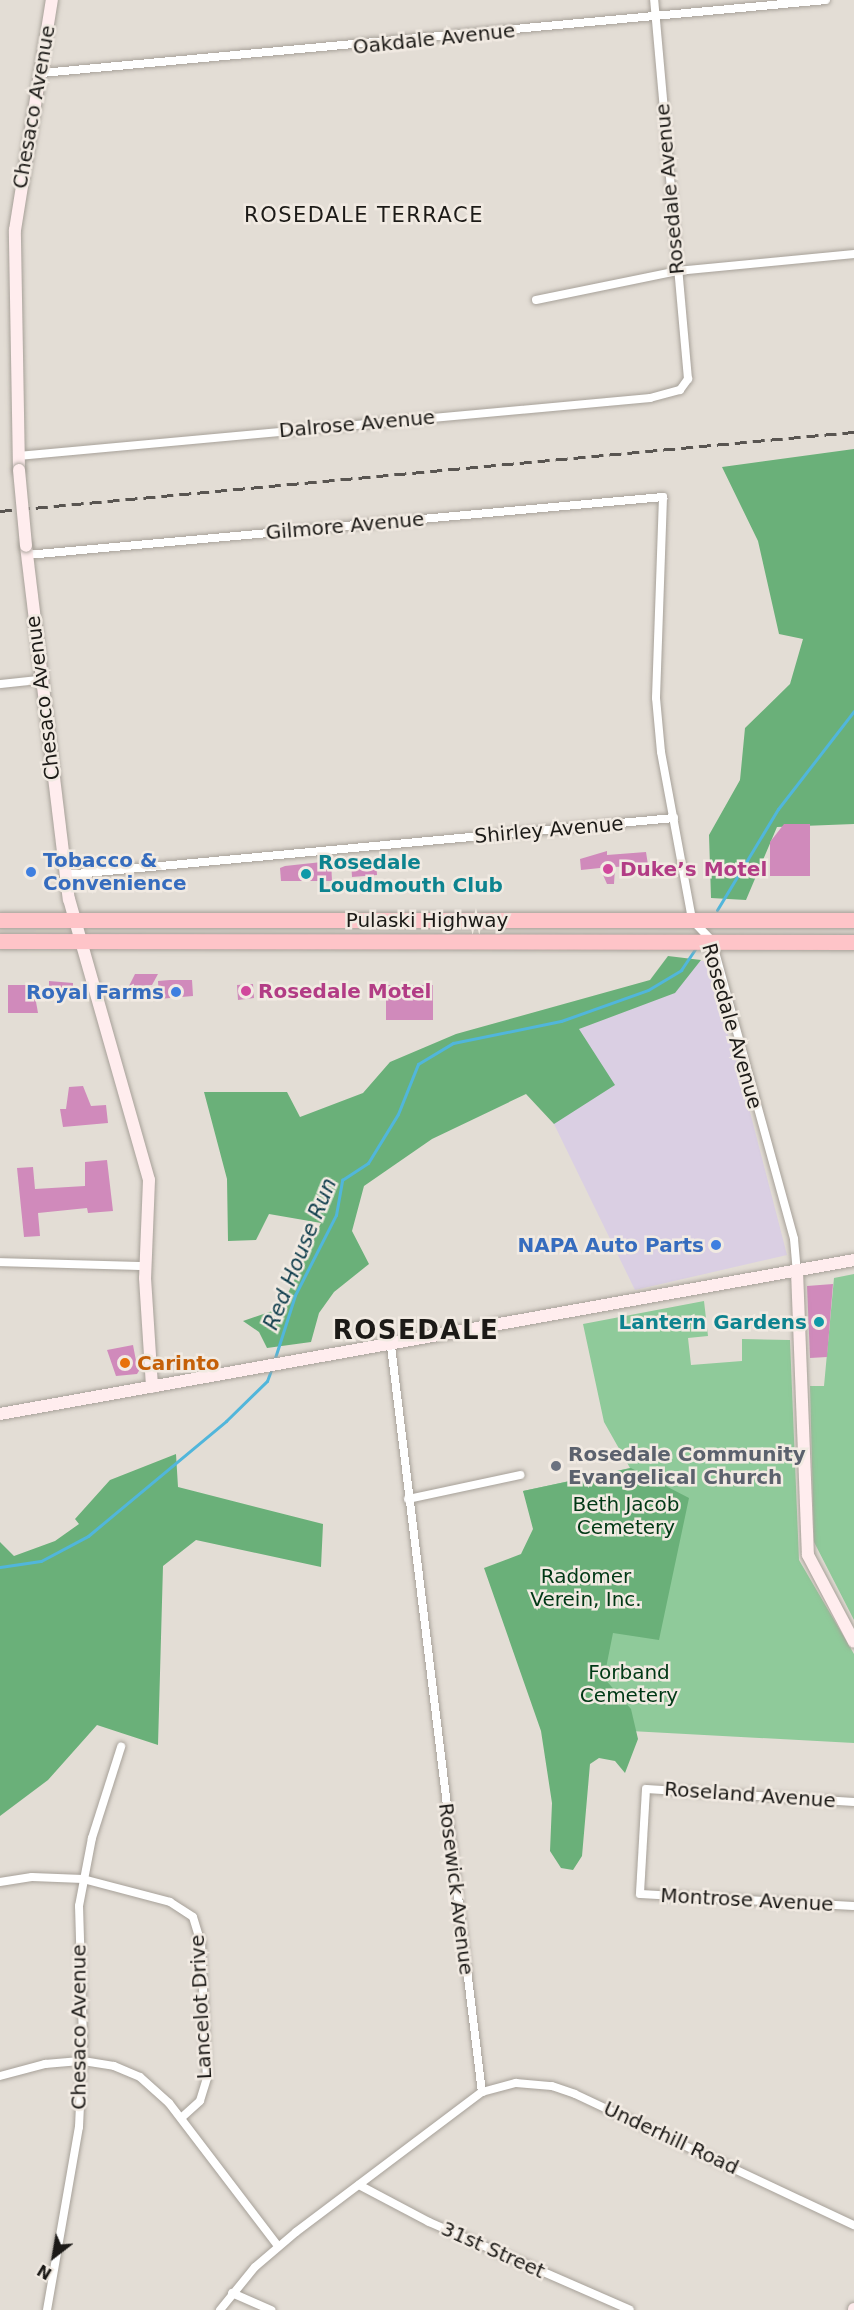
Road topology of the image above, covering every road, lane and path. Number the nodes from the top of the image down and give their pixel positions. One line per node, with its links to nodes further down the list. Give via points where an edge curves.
1 (52, 0): 5 (street, Chesaco Avenue)
2 (654, 0): 4 (street, Rosedale Avenue)
3 (826, 0): 4 (street, Oakdale Avenue)
4 (656, 18): 5 (street, Oakdale Avenue); 7 (street, Rosedale Avenue)
5 (42, 73): 10 (street, Chesaco Avenue, via 15,230)
6 (854, 254): 7 (street)
7 (676, 271): 8 (street); 9 (street, Rosedale Avenue)
8 (536, 300)
9 (688, 379): 10 (street, Dalrose Avenue, via 676,393 650,398)
10 (18, 456): 12 (street, Chesaco Avenue, bridge)
11 (663, 497): 12 (street, Gilmore Avenue); 15 (street, Rosedale Avenue, via 656,698)
12 (26, 550): 13 (street, Chesaco Avenue)
13 (39, 680): 14 (street); 16 (street, Chesaco Avenue)
14 (0, 684)
15 (674, 818): 16 (street, Shirley Avenue); 18 (street, Rosedale Avenue)
16 (65, 875): 20 (street, Chesaco Avenue)
17 (0, 920): 20 (highway, Pulaski Highway)
18 (692, 920): 19 (highway, Pulaski Highway); 20 (highway, Pulaski Highway); 22 (street, Rosedale Avenue)
19 (854, 920)
20 (75, 921): 23 (street, Chesaco Avenue)
21 (0, 941): 23 (highway, Pulaski Highway)
22 (712, 941): 23 (highway, Pulaski Highway); 24 (highway, Pulaski Highway); 28 (street, Rosedale Avenue, via 794,1239)
23 (80, 942): 27 (street, Chesaco Avenue, via 149,1180)
24 (854, 942)
25 (854, 1260): 28 (street)
26 (0, 1262): 27 (street)
27 (145, 1266): 30 (street, Chesaco Avenue)
28 (797, 1271): 29 (street); 34 (street, via 808,1555)
29 (392, 1346): 30 (street); 33 (street, Rosewick Avenue)
30 (152, 1388): 31 (street)
31 (0, 1414)
32 (520, 1475): 33 (street)
33 (408, 1499): 43 (street, Rosewick Avenue)
34 (854, 1642)
35 (121, 1747): 37 (street, Chesaco Avenue)
36 (854, 1802): 39 (street, Roseland Avenue, via 646,1789)
37 (83, 1879): 38 (street, Lancelot Drive, via 40,1876); 41 (street, Chesaco Avenue, via 78,1926); 44 (street, Lancelot Drive, via 170,1902 196,1924 207,2085 200,2101)
38 (0, 1882)
39 (640, 1894): 40 (street, Montrose Avenue)
40 (854, 1906)
41 (83, 2061): 42 (street, via 45,2064); 44 (street, via 114,2066 140,2077); 49 (street, Chesaco Avenue, via 72,2184)
42 (0, 2076)
43 (482, 2092): 45 (street); 46 (street, Underhill Road, via 516,2084 563,2089)
44 (181, 2118): 47 (street)
45 (359, 2185): 47 (street); 52 (street, 31st Street, via 429,2222)
46 (854, 2224)
47 (279, 2246): 48 (street)
48 (232, 2293): 50 (street); 51 (street)
49 (46, 2310)
50 (220, 2310)
51 (271, 2310)
52 (630, 2310)

